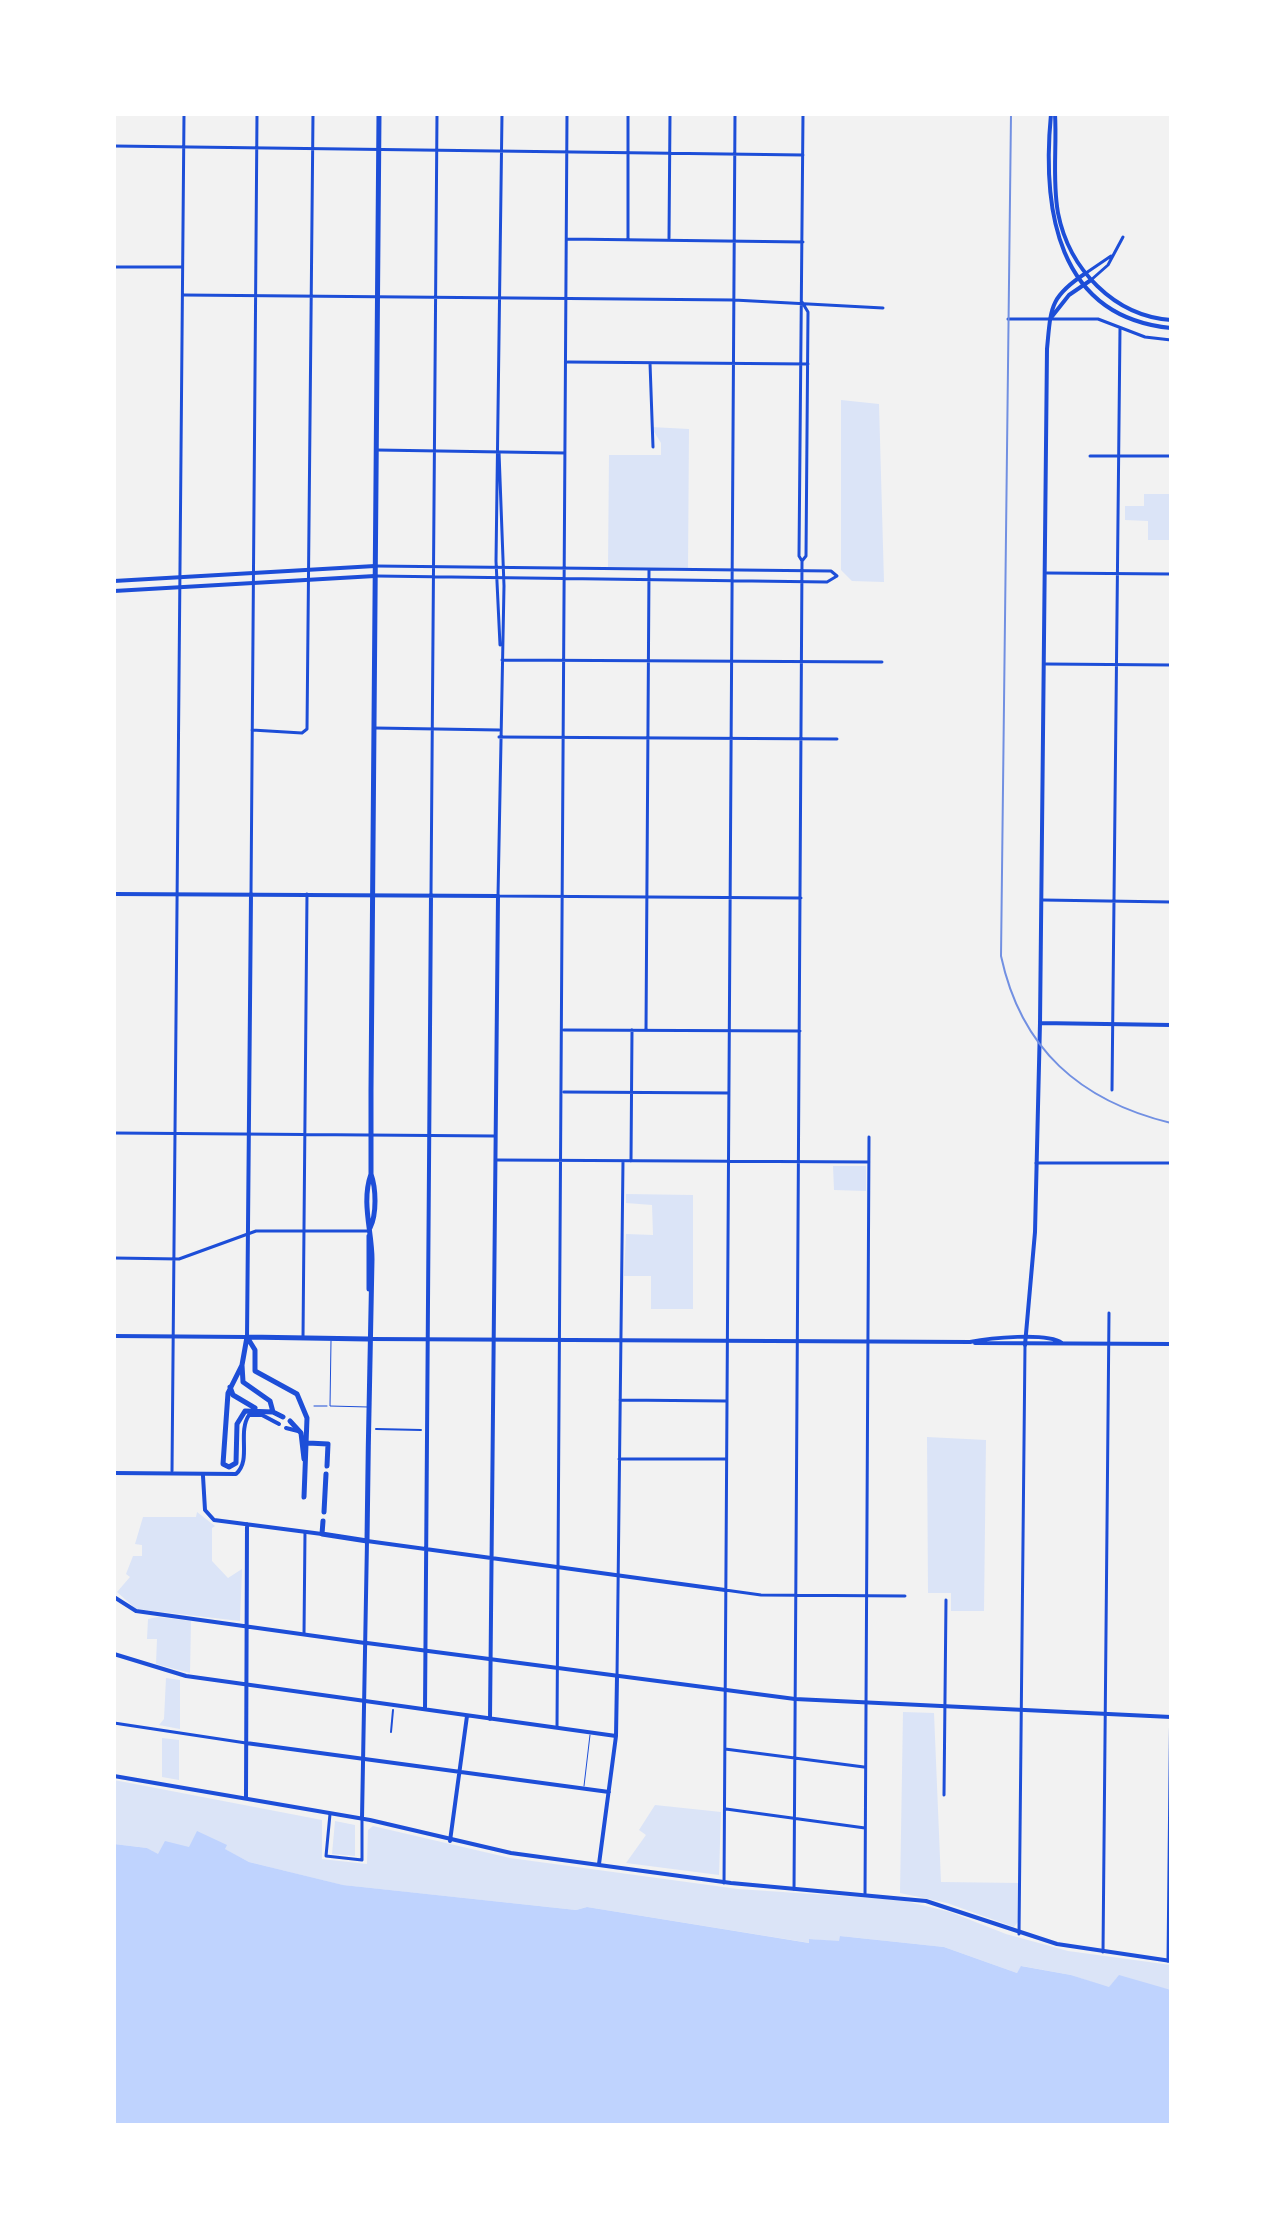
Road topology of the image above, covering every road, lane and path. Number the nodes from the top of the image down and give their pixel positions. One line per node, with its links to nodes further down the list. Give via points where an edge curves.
1 (184, 114): 14 (street)
2 (257, 114): 15 (street)
3 (313, 114): 16 (street)
4 (379, 114): 17 (main road)
5 (437, 114): 18 (street)
6 (502, 114): 19 (street)
7 (567, 114): 20 (street)
8 (628, 114): 21 (street)
9 (670, 114): 22 (street)
10 (735, 114): 23 (street)
11 (803, 114): 24 (street)
12 (1053, 114): 34 (street, via 1058,212); 35 (street, via 1051,215)
13 (114, 146): 14 (street)
14 (183, 146): 15 (street); 33 (street)
15 (257, 147): 16 (street); 39 (street)
16 (313, 148): 17 (street); 40 (street)
17 (379, 149): 18 (street); 41 (main road)
18 (437, 150): 19 (street); 42 (street)
19 (502, 151): 20 (street); 43 (street)
20 (567, 152): 21 (street); 26 (street)
21 (628, 153): 22 (street); 27 (street)
22 (670, 153): 23 (street); 28 (street)
23 (735, 154): 24 (street); 29 (street)
24 (803, 155): 30 (street)
25 (1123, 237): 31 (street)
26 (567, 239): 27 (street); 44 (street)
27 (627, 239): 28 (street)
28 (669, 240): 29 (street)
29 (734, 241): 30 (street); 45 (street)
30 (803, 242): 46 (street)
31 (1111, 256): 34 (street); 36 (street)
32 (114, 267): 33 (street)
33 (182, 267): 38 (street)
34 (1086, 273): 35 (street); 36 (street)
35 (1078, 278): 37 (street); 49 (street, via 1055,300)
36 (1091, 280): 37 (street); 50 (street, via 1122,307)
37 (1083, 285): 49 (street); 52 (street, via 1132,320)
38 (182, 295): 39 (street); 82 (street)
39 (256, 296): 40 (street); 77 (street)
40 (311, 297): 41 (street); 70 (street)
41 (378, 297): 42 (street); 60 (main road)
42 (435, 298): 43 (street); 61 (street)
43 (501, 298): 44 (street); 62 (street)
44 (566, 299): 45 (street); 54 (street)
45 (734, 300): 46 (street); 56 (street)
46 (802, 302): 47 (street); 57 (street); 58 (street, via 808,312)
47 (883, 308)
48 (1008, 319): 49 (street)
49 (1050, 319): 51 (street, via 1098,319); 78 (street)
50 (1171, 320)
51 (1120, 328): 53 (street); 65 (street)
52 (1171, 328)
53 (1171, 340)
54 (566, 362): 55 (street); 63 (street)
55 (650, 363): 56 (street); 59 (street)
56 (733, 363): 57 (street); 75 (street)
57 (800, 364): 58 (street); 67 (street)
58 (808, 364): 67 (street)
59 (653, 447)
60 (376, 450): 61 (street); 68 (main road)
61 (434, 451): 62 (street); 69 (street)
62 (499, 452): 63 (street); 71 (street); 72 (street)
63 (565, 453): 73 (street)
64 (1090, 456): 65 (street)
65 (1119, 456): 66 (street); 79 (street)
66 (1171, 456)
67 (802, 561): 76 (street)
68 (375, 566): 69 (street); 70 (street); 81 (main road)
69 (434, 568): 71 (street); 83 (street)
70 (309, 569): 77 (street); 84 (street)
71 (496, 569): 72 (street); 85 (street)
72 (502, 570): 73 (street); 85 (street)
73 (565, 570): 74 (street); 86 (street)
74 (649, 570): 75 (street); 88 (street)
75 (731, 571): 76 (street); 89 (street)
76 (802, 571): 91 (street); 91 (street, via 831,571 837,576 831,582)
77 (254, 573): 82 (street); 90 (street)
78 (1047, 573): 79 (street); 100 (street)
79 (1118, 574): 80 (street); 101 (street)
80 (1171, 574)
81 (375, 576): 83 (street); 84 (street); 103 (main road)
82 (180, 577): 87 (street); 92 (street)
83 (434, 577): 85 (street); 104 (street)
84 (308, 579): 90 (street); 105 (street, via 307,729)
85 (500, 579): 86 (street); 94 (street)
86 (565, 580): 88 (street); 95 (street)
87 (114, 581)
88 (649, 581): 89 (street); 96 (street)
89 (731, 581): 91 (street); 97 (street)
90 (253, 582): 92 (street); 105 (street)
91 (803, 582): 98 (street)
92 (180, 587): 93 (street); 114 (street)
93 (114, 591)
94 (500, 660): 95 (street); 106 (street)
95 (565, 660): 96 (street); 108 (street)
96 (648, 661): 97 (street); 109 (street)
97 (731, 661): 98 (street); 110 (street)
98 (803, 661): 99 (street); 111 (street)
99 (882, 662)
100 (1046, 664): 101 (street); 124 (street)
101 (1117, 664): 102 (street); 125 (street)
102 (1171, 665)
103 (374, 728): 104 (street); 117 (main road)
104 (432, 729): 106 (street); 118 (street)
105 (252, 730): 115 (street)
106 (499, 730): 107 (street)
107 (499, 737): 108 (street); 119 (street)
108 (565, 737): 109 (street); 120 (street)
109 (648, 738): 110 (street); 121 (street)
110 (730, 738): 111 (street); 122 (street)
111 (802, 739): 112 (street); 123 (street)
112 (837, 739)
113 (114, 894): 114 (street)
114 (179, 894): 115 (street); 140 (street)
115 (251, 894): 116 (street); 141 (street)
116 (307, 894): 117 (street); 142 (street)
117 (372, 894): 118 (street); 143 (main road)
118 (431, 895): 119 (street); 144 (street)
119 (498, 896): 120 (street); 145 (street)
120 (564, 897): 121 (street); 130 (street)
121 (647, 897): 122 (street); 132 (street)
122 (729, 898): 123 (street); 133 (street)
123 (801, 898): 134 (street)
124 (1042, 900): 125 (street); 127 (street)
125 (1115, 901): 126 (street); 128 (street)
126 (1171, 902)
127 (1040, 1023): 128 (street); 154 (street)
128 (1114, 1024): 129 (street); 135 (street)
129 (1171, 1025)
130 (563, 1030): 131 (street); 136 (street)
131 (632, 1030): 132 (street); 137 (street)
132 (646, 1030): 133 (street)
133 (729, 1031): 134 (street); 138 (street)
134 (800, 1031): 152 (street)
135 (1112, 1090)
136 (562, 1092): 137 (street); 148 (street)
137 (631, 1092): 138 (street); 150 (street)
138 (728, 1093): 151 (street)
139 (114, 1133): 140 (street)
140 (176, 1133): 141 (street); 160 (street)
141 (249, 1134): 142 (street); 158 (street)
142 (305, 1134): 143 (street); 157 (street)
143 (370, 1135): 144 (street); 156 (main road)
144 (428, 1135): 145 (street); 169 (street)
145 (495, 1136): 147 (street)
146 (869, 1137): 153 (street)
147 (495, 1160): 148 (street); 170 (street)
148 (562, 1161): 149 (street); 171 (street)
149 (623, 1161): 150 (street); 172 (street)
150 (631, 1161): 151 (street)
151 (728, 1161): 152 (street); 173 (street)
152 (799, 1162): 153 (street); 174 (street)
153 (869, 1162): 175 (street)
154 (1036, 1163): 155 (street); 167 (street)
155 (1171, 1163)
156 (370, 1231): 157 (street); 168 (main road)
157 (304, 1232): 158 (street); 165 (street)
158 (248, 1234): 160 (street); 164 (street)
159 (114, 1258): 160 (street)
160 (175, 1259): 163 (street)
161 (1109, 1313): 178 (street)
162 (114, 1336): 163 (street)
163 (174, 1337): 164 (street); 202 (street)
164 (247, 1337): 165 (main road); 181 (main road); 197 (main road, via 255,1350 255,1371 297,1394 307,1418)
165 (303, 1338): 166 (main road)
166 (331, 1338): 168 (main road); 186 (lane)
167 (1025, 1338): 176 (street); 177 (street); 180 (street)
168 (368, 1339): 169 (street); 187 (main road)
169 (427, 1339): 170 (street); 213 (street)
170 (493, 1340): 171 (street); 214 (street)
171 (560, 1340): 172 (street); 215 (street)
172 (621, 1340): 173 (street); 183 (street)
173 (727, 1341): 174 (street); 184 (street)
174 (798, 1341): 175 (street); 218 (street)
175 (867, 1341): 176 (street); 219 (street)
176 (974, 1342): 180 (street)
177 (1062, 1343): 178 (street); 180 (street)
178 (1108, 1343): 179 (street); 241 (street)
179 (1171, 1344)
180 (1025, 1345): 240 (street)
181 (242, 1365): 182 (main road); 189 (main road, via 243,1382 270,1401)
182 (229, 1386): 188 (main road); 188 (main road, via 224,1466 237,1461 240,1417)
183 (620, 1400): 184 (street); 198 (street)
184 (726, 1401): 199 (street)
185 (314, 1406): 186 (lane)
186 (330, 1406): 187 (lane)
187 (368, 1407): 212 (main road)
188 (256, 1409): 189 (main road)
189 (273, 1412): 190 (main road)
190 (283, 1417)
191 (290, 1421): 196 (main road)
192 (279, 1424): 205 (street, via 249,1415 242,1468 236,1474)
193 (286, 1428): 196 (street)
194 (376, 1429): 195 (street)
195 (421, 1430)
196 (300, 1431): 200 (main road)
197 (308, 1443): 200 (main road); 201 (main road, via 328,1444)
198 (619, 1459): 199 (street); 216 (street)
199 (726, 1459): 217 (street)
200 (304, 1464): 206 (main road)
201 (327, 1466)
202 (172, 1471): 203 (street); 205 (street)
203 (114, 1473)
204 (326, 1474): 207 (main road)
205 (203, 1476): 209 (street, via 209,1516)
206 (304, 1497)
207 (324, 1512)
208 (323, 1521): 211 (main road)
209 (247, 1524): 210 (street); 223 (street)
210 (305, 1532): 211 (street); 224 (street)
211 (322, 1534): 212 (main road)
212 (367, 1541): 213 (street); 225 (street)
213 (427, 1549): 214 (street); 226 (street)
214 (491, 1558): 215 (street); 228 (street)
215 (558, 1567): 216 (street); 229 (street)
216 (618, 1576): 217 (street); 230 (street)
217 (725, 1590): 218 (street); 233 (street)
218 (796, 1595): 219 (street); 234 (street)
219 (865, 1596): 220 (street); 236 (street)
220 (905, 1596)
221 (114, 1597): 223 (street, via 132,1610)
222 (946, 1600): 237 (street)
223 (246, 1625): 224 (street); 232 (street)
224 (304, 1634): 225 (street)
225 (367, 1643): 226 (street); 235 (street)
226 (426, 1651): 228 (street); 238 (street)
227 (114, 1654): 232 (street, via 186,1676)
228 (491, 1660): 229 (street); 244 (street)
229 (557, 1669): 230 (street); 246 (street)
230 (617, 1677): 233 (street); 249 (street)
231 (1171, 1679): 243 (street)
232 (246, 1684): 235 (street); 250 (street)
233 (725, 1692): 234 (street); 251 (street)
234 (795, 1699): 236 (street); 252 (street)
235 (367, 1701): 238 (street); 253 (street)
236 (864, 1702): 237 (street); 254 (street)
237 (945, 1706): 240 (street); 259 (street)
238 (425, 1709): 242 (street)
239 (393, 1710): 247 (street)
240 (1023, 1710): 241 (street); 271 (street)
241 (1105, 1714): 243 (street); 272 (street)
242 (467, 1716): 244 (street); 255 (street)
243 (1171, 1717): 273 (street)
244 (490, 1719): 246 (street)
245 (114, 1723): 250 (street)
246 (557, 1728): 248 (street)
247 (391, 1732)
248 (590, 1732): 249 (street); 257 (lane)
249 (616, 1736): 258 (street)
250 (246, 1743): 253 (street); 260 (street)
251 (725, 1749): 252 (street); 261 (street)
252 (795, 1758): 254 (street); 263 (street)
253 (364, 1759): 255 (street); 264 (street)
254 (865, 1767): 265 (street)
255 (460, 1772): 257 (street); 266 (street)
256 (114, 1776): 260 (street)
257 (583, 1788): 258 (street)
258 (609, 1792): 267 (street)
259 (944, 1795)
260 (246, 1797): 262 (street)
261 (725, 1808): 263 (street); 268 (street)
262 (330, 1814): 264 (street); 264 (street, via 326,1856 362,1860)
263 (794, 1818): 265 (street); 269 (street)
264 (362, 1819): 266 (street)
265 (865, 1828): 270 (street)
266 (450, 1841): 267 (street)
267 (599, 1864): 268 (street)
268 (724, 1883): 269 (street)
269 (794, 1889): 270 (street)
270 (865, 1895): 271 (street, via 926,1901)
271 (1019, 1934): 272 (street)
272 (1103, 1952): 273 (street)
273 (1169, 1961)

